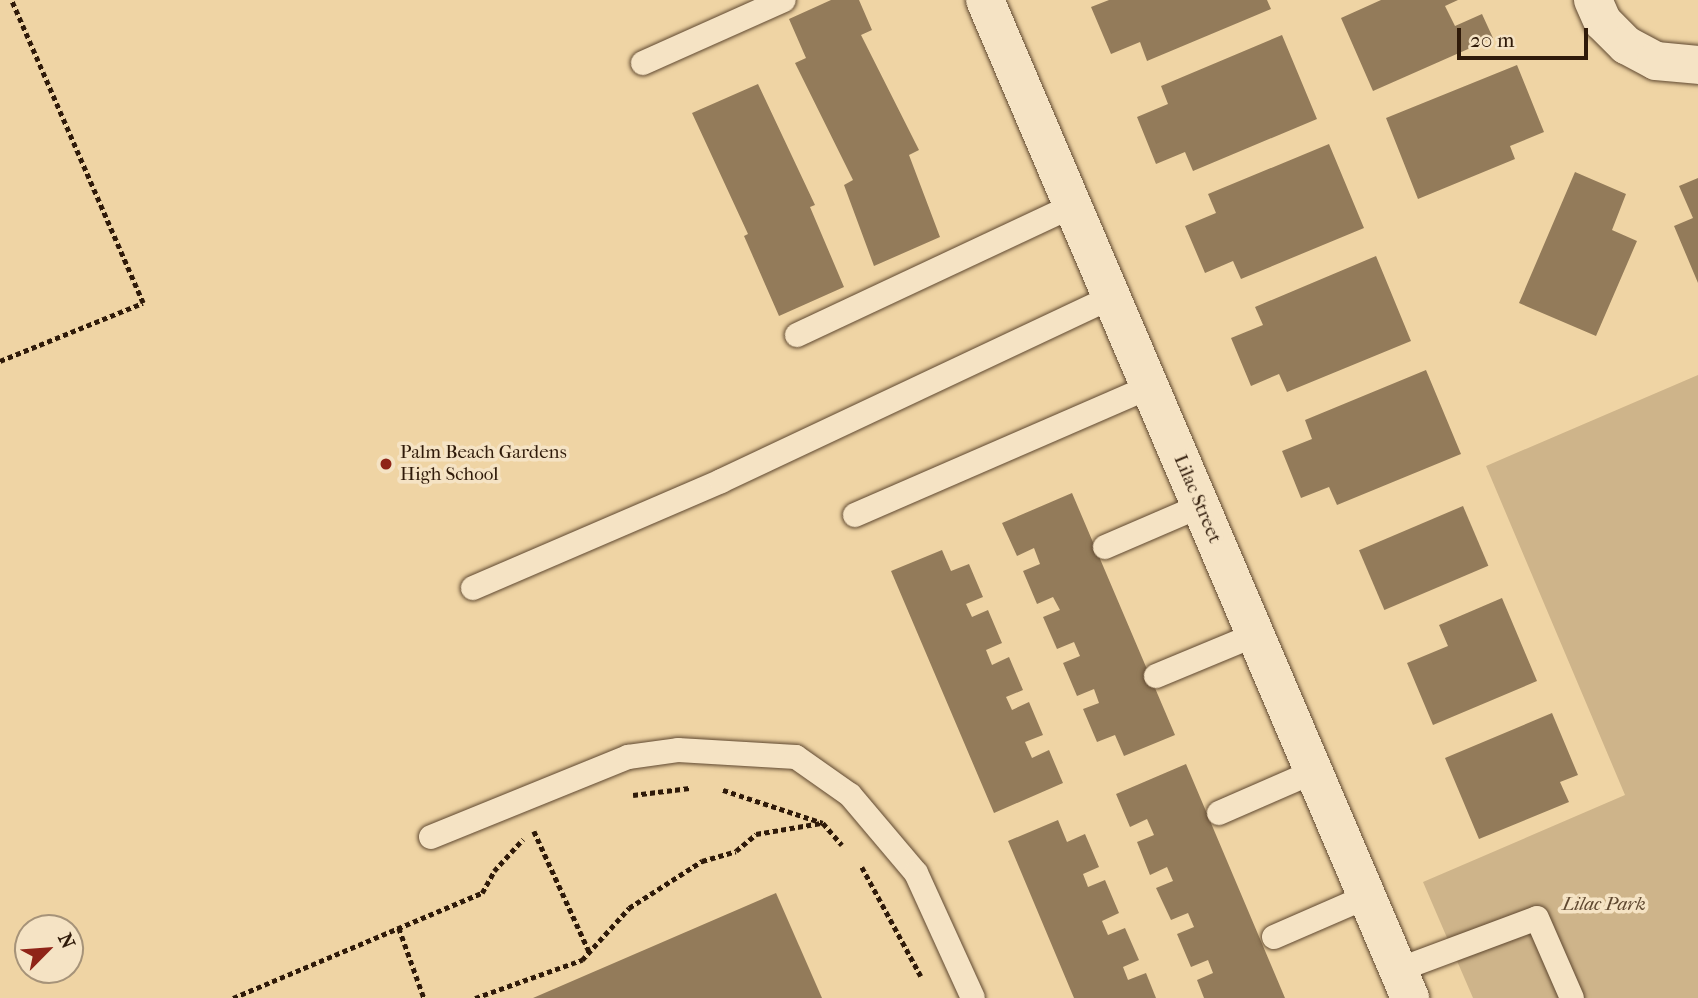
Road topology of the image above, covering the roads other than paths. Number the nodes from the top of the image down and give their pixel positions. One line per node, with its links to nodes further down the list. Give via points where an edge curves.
1 (783, 0): 4 (lane)
2 (985, 0): 6 (street, Lilac Street)
3 (1593, 0): 5 (street, via 1603,22 1626,45 1656,61)
4 (643, 62)
5 (1698, 65)
6 (1072, 206): 7 (street, Lilac Street); 8 (lane)
7 (1112, 297): 9 (street, Lilac Street); 13 (lane, via 721,481)
8 (797, 335)
9 (1150, 387): 10 (street, Lilac Street); 11 (lane)
10 (1200, 506): 12 (lane); 14 (street, Lilac Street)
11 (855, 515)
12 (1105, 547)
13 (473, 588)
14 (1255, 635): 15 (lane); 16 (street, Lilac Street)
15 (1156, 676)
16 (1313, 772): 17 (lane); 19 (street, Lilac Street)
17 (1219, 813)
18 (431, 837): 22 (lane, via 628,757 678,750 796,757 850,795 916,873)
19 (1366, 897): 20 (lane); 21 (street, Lilac Street)
20 (1273, 937)
21 (1404, 984): 23 (lane, via 1537,918)
22 (973, 998)
23 (1572, 998)

